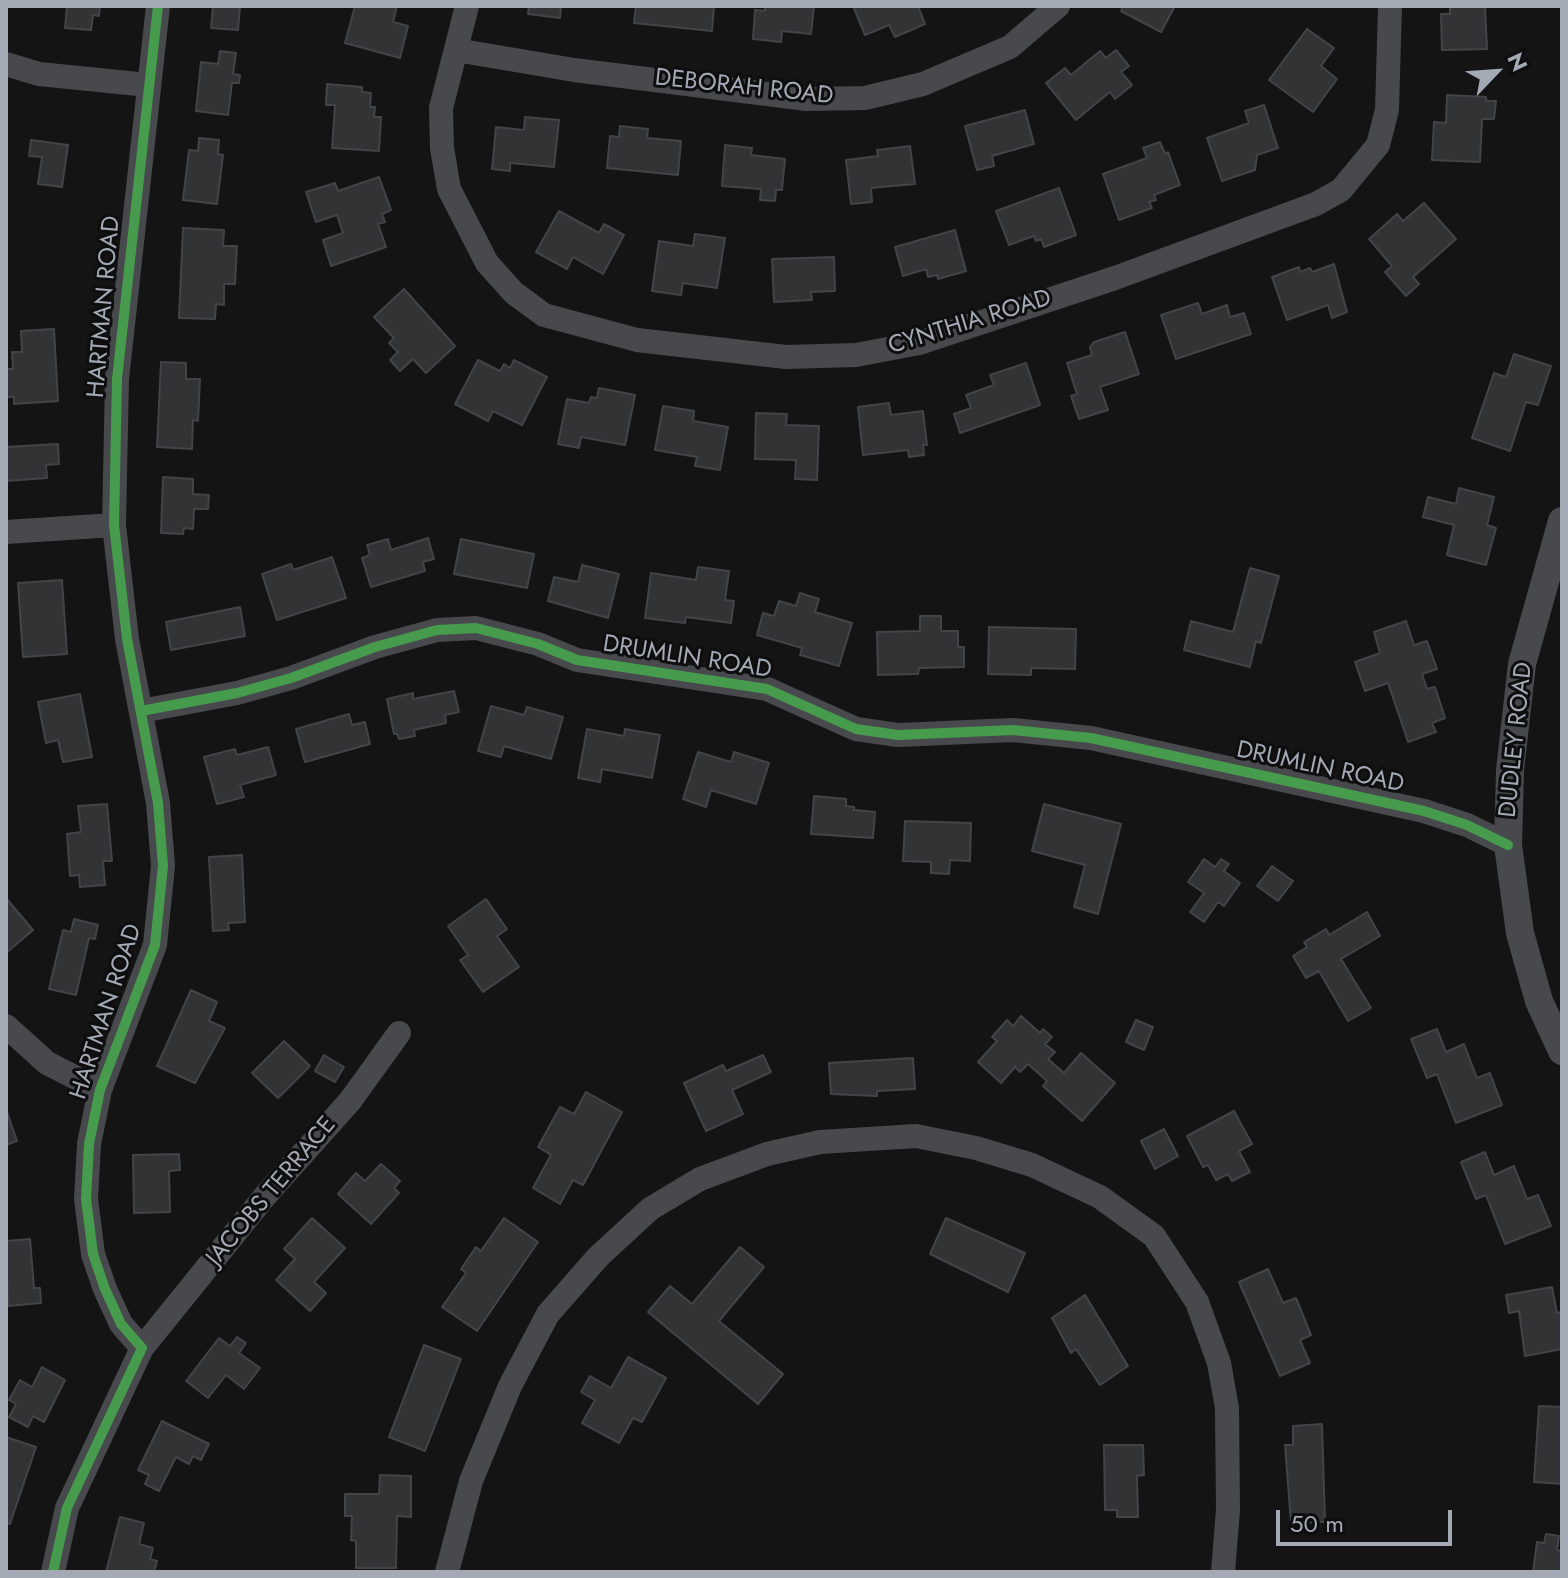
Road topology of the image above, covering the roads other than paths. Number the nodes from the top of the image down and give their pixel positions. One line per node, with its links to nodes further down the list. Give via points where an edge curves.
1 (158, 6): 7 (street, HARTMAN ROAD)
2 (467, 6): 5 (street, CYNTHIA ROAD)
3 (1058, 6): 5 (street, DEBORAH ROAD, via 1010,47 923,84 865,98 807,99)
4 (1390, 6): 5 (street, CYNTHIA ROAD, via 1387,110 1378,145 1341,190 1316,204 1102,282 919,343 856,355 786,357 637,340 544,315 514,293 487,263 449,189 441,108)
5 (456, 50)
6 (6, 64): 7 (street, via 39,74)
7 (148, 85): 9 (street, HARTMAN ROAD, via 117,379)
8 (1562, 521): 12 (street, DUDLEY ROAD, via 1522,664)
9 (114, 525): 10 (street); 11 (street, HARTMAN ROAD)
10 (6, 532)
11 (141, 711): 12 (street, DRUMLIN ROAD, via 237,693 437,630 476,628 577,660 767,689 856,729 898,735 1013,730 1091,738 1424,811); 16 (street, HARTMAN ROAD, via 163,866 155,945)
12 (1508, 845): 15 (street, DUDLEY ROAD, via 1520,933 1539,1001)
13 (6, 1026): 16 (street, via 47,1063)
14 (399, 1033): 17 (street, JACOBS TERRACE, via 350,1101)
15 (1562, 1051)
16 (100, 1090): 17 (street, HARTMAN ROAD, via 89,1144 86,1199 93,1254 121,1324)
17 (142, 1348): 18 (street, via 67,1508)
18 (53, 1572)
19 (447, 1572): 20 (street, via 471,1481 510,1386 548,1314 598,1257 650,1209 700,1179 767,1154 820,1142 916,1136 1032,1165 1100,1197 1154,1236 1197,1302 1219,1363 1227,1408)
20 (1223, 1572)

